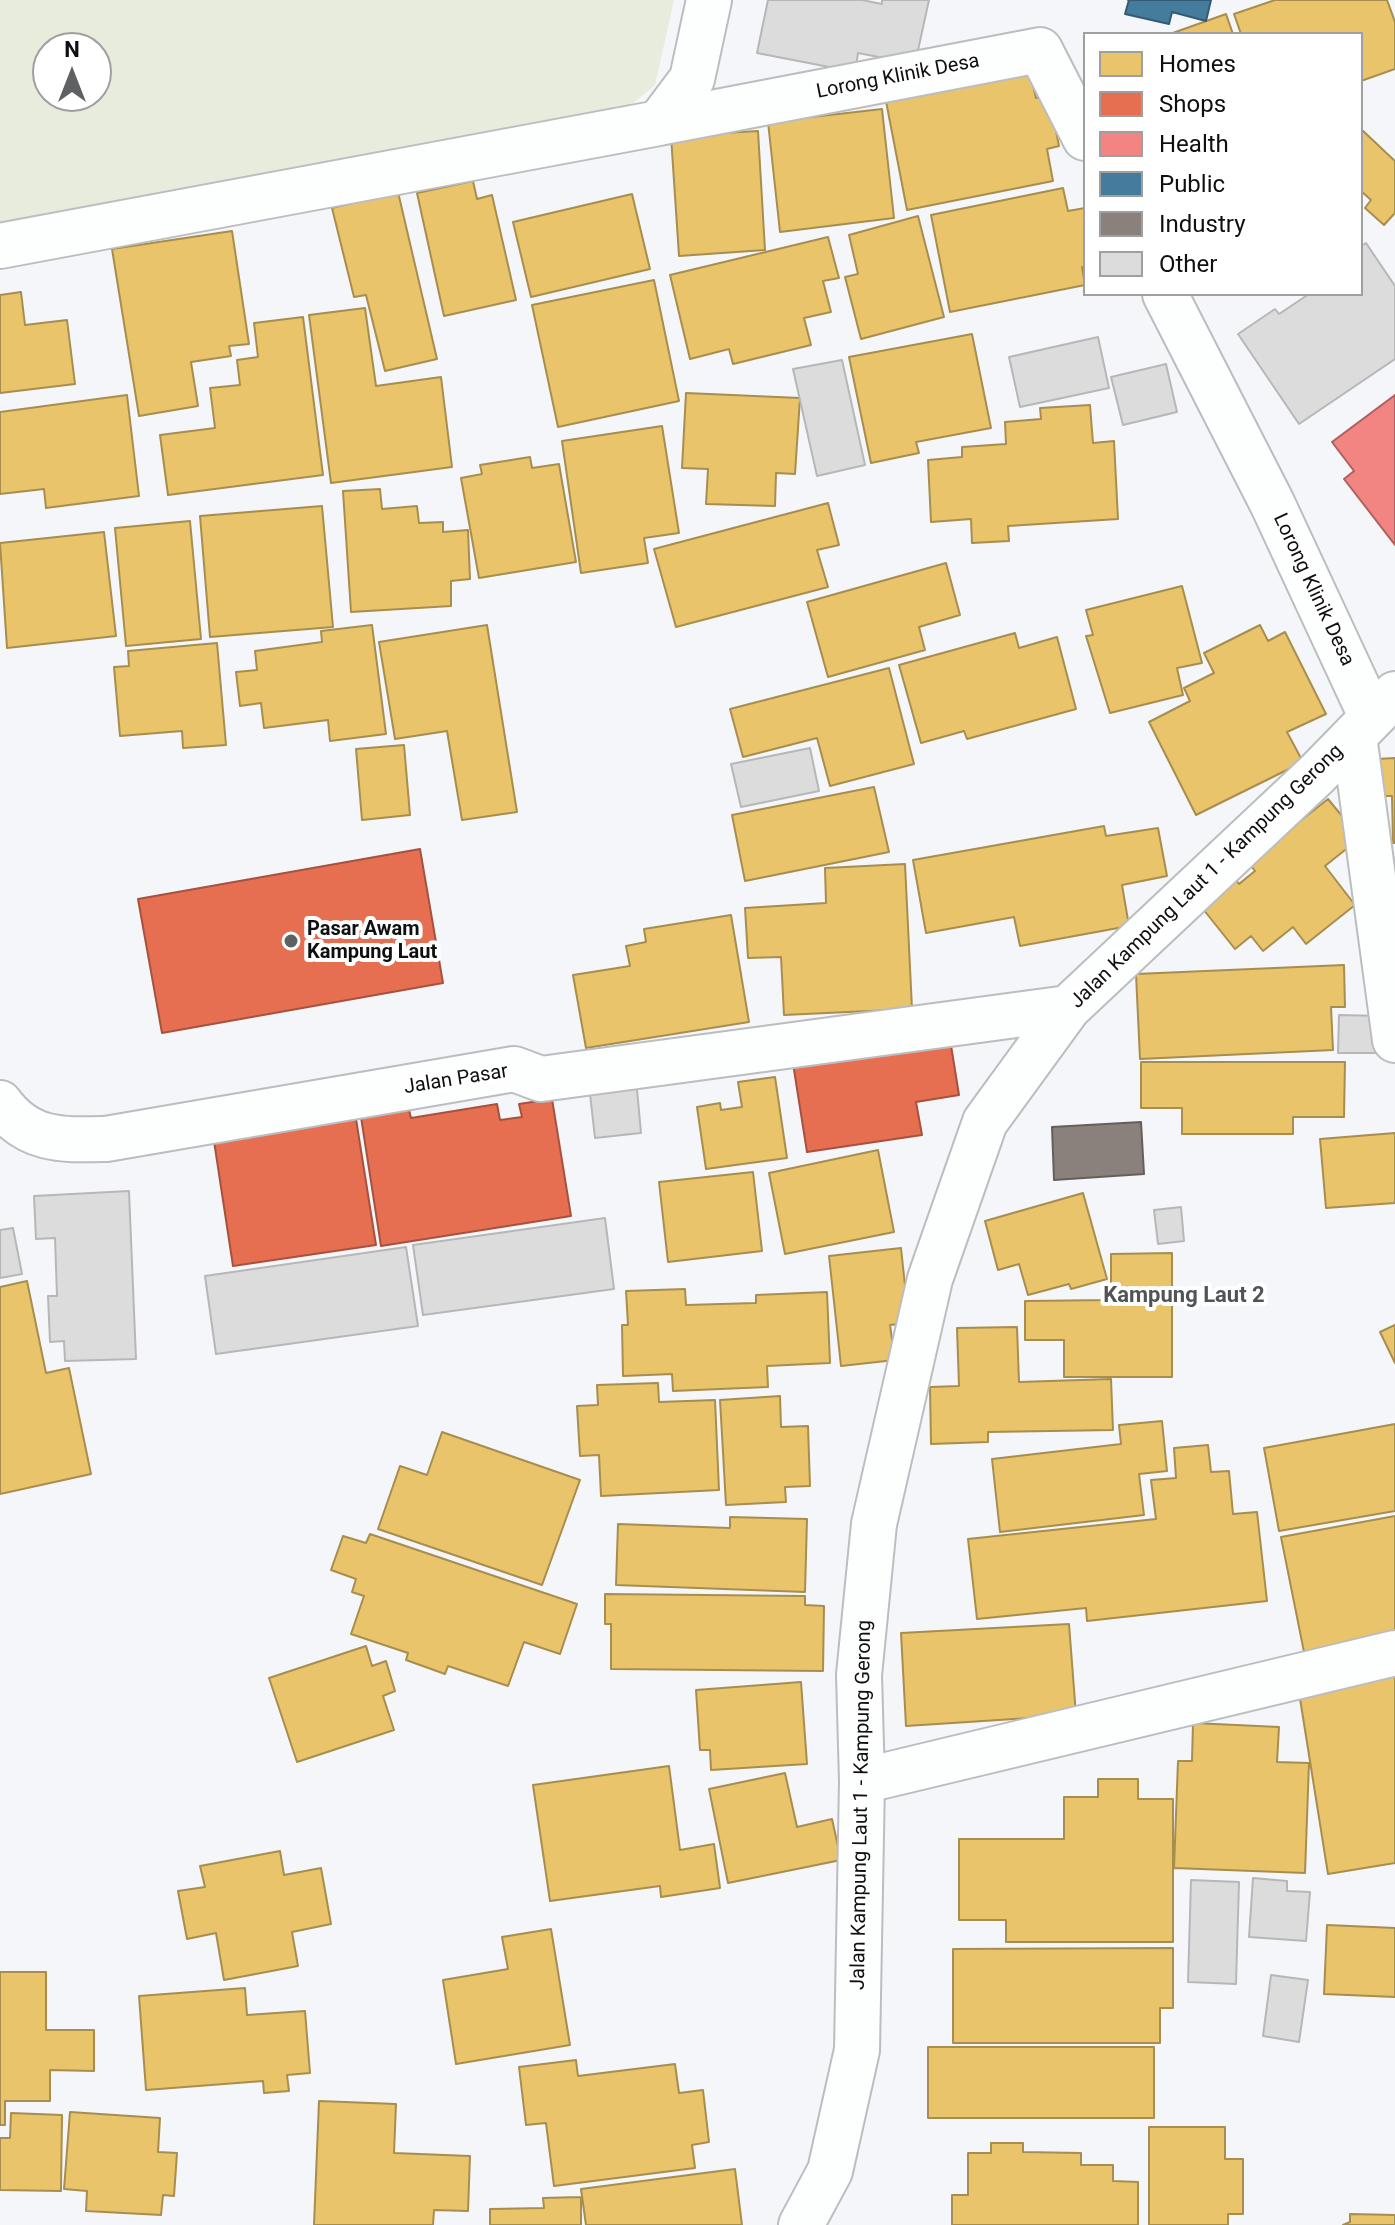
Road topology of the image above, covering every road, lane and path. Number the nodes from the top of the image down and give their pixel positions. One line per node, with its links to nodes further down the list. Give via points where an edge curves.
1 (709, 0): 2 (street, via 692,79)
2 (659, 123): 3 (street, Lorong Klinik Desa, via 1040,50); 4 (street)
3 (1083, 134)
4 (0, 246)
5 (1166, 296): 6 (street, Lorong Klinik Desa)
6 (1373, 716): 7 (street, Jalan Kampung Laut 1 - Kampung Gerong); 8 (street, Lorong Klinik Desa)
7 (1068, 1008): 9 (street, Jalan Pasar, via 541,1079 514,1069 106,1139 49,1140 9,1116); 11 (street, Jalan Kampung Laut 1 - Kampung Gerong, via 985,1122 930,1279 874,1524 859,1675)
8 (1395, 1040)
9 (0, 1103)
10 (1395, 1653): 11 (street)
11 (862, 1781): 12 (street, Jalan Kampung Laut 1 - Kampung Gerong, via 857,2050 830,2171)
12 (801, 2225)

